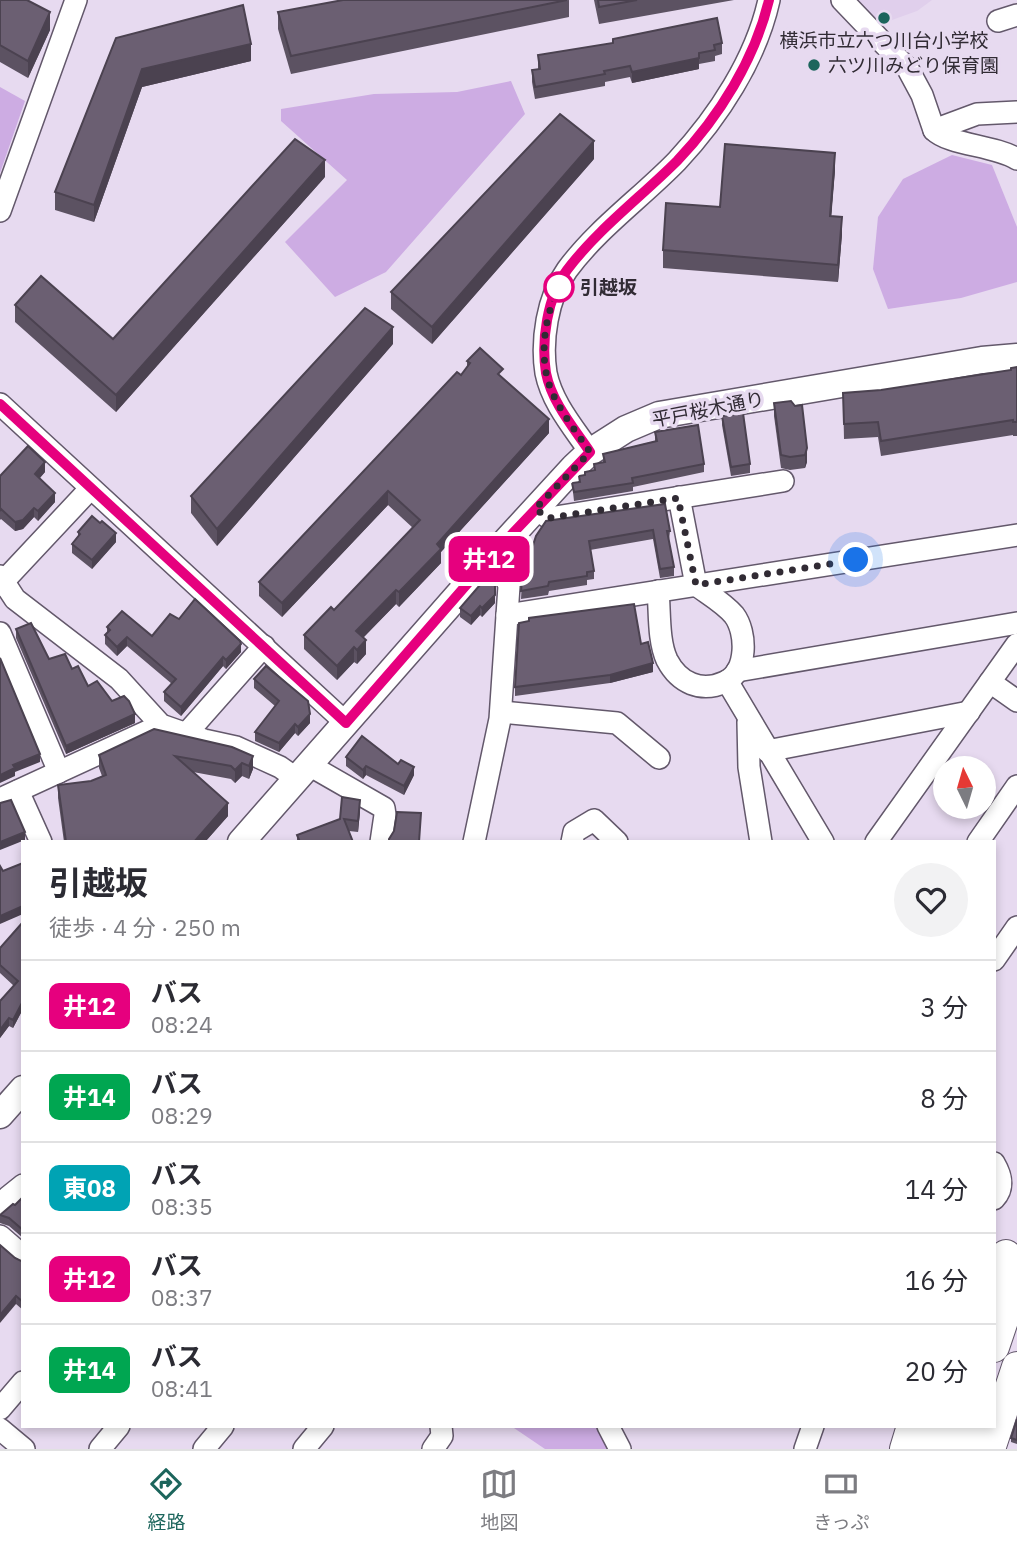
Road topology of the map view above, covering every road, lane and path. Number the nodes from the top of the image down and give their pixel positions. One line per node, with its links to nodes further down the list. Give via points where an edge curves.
1 (76, 0): 7 (street)
2 (769, 0): 10 (street, via 747,61 725,99 678,159 586,248 566,272 552,301 546,326 546,373 562,411)
3 (842, 0): 5 (street, via 908,69)
4 (1017, 112): 5 (street, via 976,114)
5 (934, 130): 6 (street)
6 (1017, 159)
7 (0, 211)
8 (1017, 357): 10 (main road, 平戸桜木通り, via 659,415)
9 (0, 404): 12 (street)
10 (590, 452): 14 (main road, 平戸桜木通り)
11 (783, 481): 13 (street)
12 (90, 489): 17 (street); 24 (street)
13 (678, 498): 14 (street, via 549,518); 18 (street)
14 (535, 509): 16 (main road, 平戸桜木通り)
15 (1017, 535): 18 (street)
16 (495, 552): 20 (street, via 509,586); 31 (main road, 平戸桜木通り)
17 (1, 582): 32 (street, via 15,599 118,680)
18 (696, 585): 19 (street); 25 (street, via 739,623 743,654)
19 (658, 591): 20 (street); 25 (street, via 666,657 680,679 712,685)
20 (507, 615): 28 (street)
21 (1017, 623): 25 (street)
22 (0, 633): 36 (street)
23 (1017, 644): 26 (street)
24 (264, 646): 31 (street); 33 (street)
25 (732, 676): 30 (street)
26 (989, 682): 27 (street); 29 (street)
27 (1017, 701)
28 (500, 712): 35 (street, via 617,723); 43 (street)
29 (969, 712): 34 (street); 48 (street)
30 (748, 719): 34 (street); 46 (street, via 749,767)
31 (346, 723): 37 (main road, 平戸桜木通り)
32 (161, 725): 33 (street); 36 (street)
33 (187, 734): 37 (street)
34 (767, 751): 47 (street)
35 (659, 758)
36 (59, 772): 39 (street)
37 (303, 772): 41 (main road, 平戸桜木通り); 42 (street, via 384,808)
38 (1017, 786): 49 (street)
39 (9, 795): 40 (street)
40 (40, 840)
41 (243, 840)
42 (381, 840)
43 (474, 840)
44 (572, 840): 45 (street, via 574,832 594,820)
45 (615, 840)
46 (761, 840)
47 (822, 840)
48 (877, 840)
49 (979, 840)
50 (1017, 927): 51 (street)
51 (996, 957)
52 (21, 1091): 53 (main road)
53 (0, 1115)
54 (996, 1167): 56 (street, via 1001,1184)
55 (21, 1187): 57 (street)
56 (996, 1196)
57 (0, 1207)
58 (0, 1236): 59 (street)
59 (21, 1254)
60 (1008, 1261): 61 (highway); 63 (highway)
61 (996, 1288)
62 (1017, 1321): 65 (highway)
63 (996, 1335)
64 (1017, 1367): 95 (highway)
65 (996, 1380)
66 (21, 1384): 67 (street)
67 (0, 1409)
68 (1017, 1411): 96 (highway)
69 (117, 1428): 83 (street)
70 (221, 1428): 84 (street)
71 (320, 1428): 85 (street)
72 (440, 1428): 86 (street, via 442,1436)
73 (609, 1428): 87 (street)
74 (812, 1428): 88 (street)
75 (911, 1428): 89 (highway)
76 (924, 1428): 90 (highway)
77 (939, 1428): 91 (highway)
78 (954, 1428): 92 (highway)
79 (968, 1428): 93 (highway)
80 (980, 1428): 94 (highway)
81 (0, 1429): 82 (street)
82 (24, 1449)
83 (100, 1449)
84 (204, 1449)
85 (304, 1449)
86 (433, 1449)
87 (620, 1449)
88 (805, 1449)
89 (905, 1449)
90 (918, 1449)
91 (934, 1449)
92 (948, 1449)
93 (962, 1449)
94 (974, 1449)
95 (990, 1449)
96 (1006, 1449)

